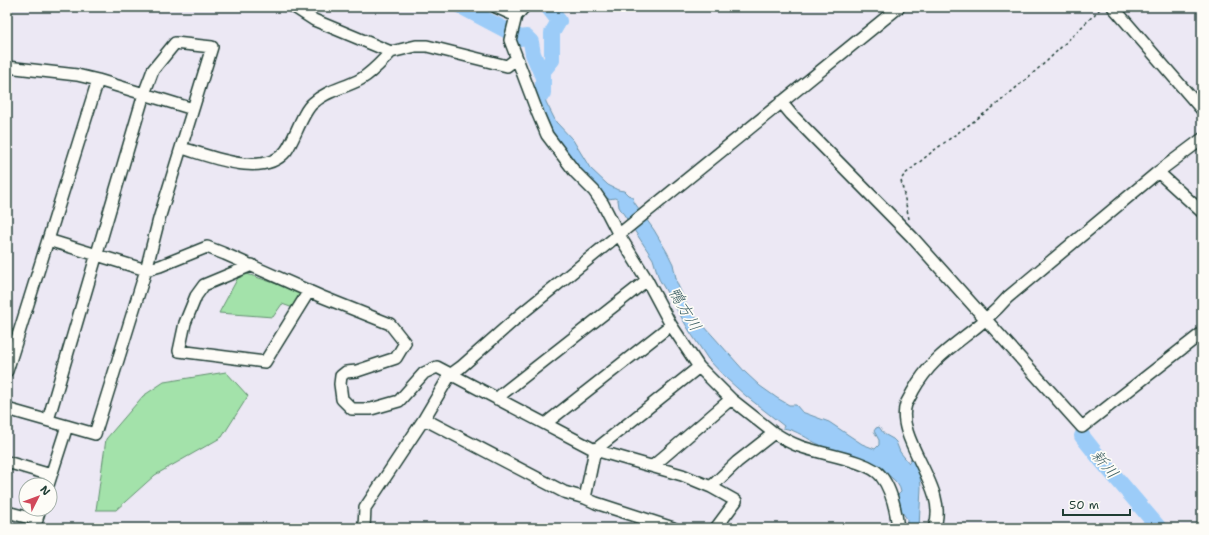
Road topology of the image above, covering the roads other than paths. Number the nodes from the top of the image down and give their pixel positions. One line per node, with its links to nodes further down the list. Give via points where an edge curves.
1 (294, 7): 7 (street, via 314,20)
2 (496, 7): 6 (street)
3 (524, 7): 6 (street)
4 (899, 7): 12 (street)
5 (1113, 7): 14 (street)
6 (515, 19): 8 (street, via 510,40)
7 (390, 52): 8 (street, via 427,46 507,66); 16 (street, via 362,78 323,94 311,104 286,151 275,160 258,165 234,162)
8 (516, 59): 19 (street, via 547,135)
9 (7, 67): 10 (street)
10 (98, 80): 11 (street); 20 (street)
11 (144, 94): 13 (street); 13 (street, via 153,70 175,43 212,47); 21 (street)
12 (782, 102): 19 (street); 26 (street, via 790,114 912,237)
13 (193, 109): 16 (street)
14 (1202, 110)
15 (1202, 139): 17 (street)
16 (182, 148): 23 (street)
17 (1158, 172): 18 (street); 26 (street, via 1008,297)
18 (1202, 212)
19 (623, 231): 24 (street); 31 (street)
20 (48, 240): 21 (street); 30 (street)
21 (97, 256): 23 (street); 36 (street)
22 (252, 265): 23 (street, via 207,247); 25 (street); 25 (street, via 204,285 196,296 185,323 179,352 265,362)
23 (146, 270): 38 (street, via 95,434)
24 (647, 280): 27 (street); 32 (street)
25 (309, 291): 31 (street, via 390,324 406,343 396,358 357,371 346,372 341,376 342,399 352,409 372,409 399,401 424,373 437,368)
26 (986, 319): 28 (street, via 1082,427); 53 (street, via 944,352 927,370 906,404 906,430 931,485 937,506 937,522)
27 (671, 325): 29 (street); 37 (street, via 550,420)
28 (1202, 333)
29 (699, 367): 33 (street); 40 (street)
30 (7, 371)
31 (450, 375): 32 (street); 35 (street)
32 (497, 399): 37 (street)
33 (731, 399): 39 (street); 42 (street)
34 (7, 409): 36 (street)
35 (424, 419): 46 (street, via 564,492); 49 (street, via 365,508)
36 (48, 420): 38 (street)
37 (548, 425): 40 (street)
38 (66, 426): 44 (street)
39 (774, 434): 45 (street, via 737,462); 52 (street, via 798,446 866,466 881,475 896,508)
40 (595, 450): 42 (street); 46 (street)
41 (7, 462): 43 (street)
42 (653, 466): 45 (street)
43 (42, 477)
44 (50, 477)
45 (711, 487): 51 (street, via 736,501)
46 (584, 498): 50 (street)
47 (7, 512): 48 (street)
48 (36, 524)
49 (364, 528)
50 (673, 528)
51 (716, 528)
52 (898, 528)
53 (934, 528)

